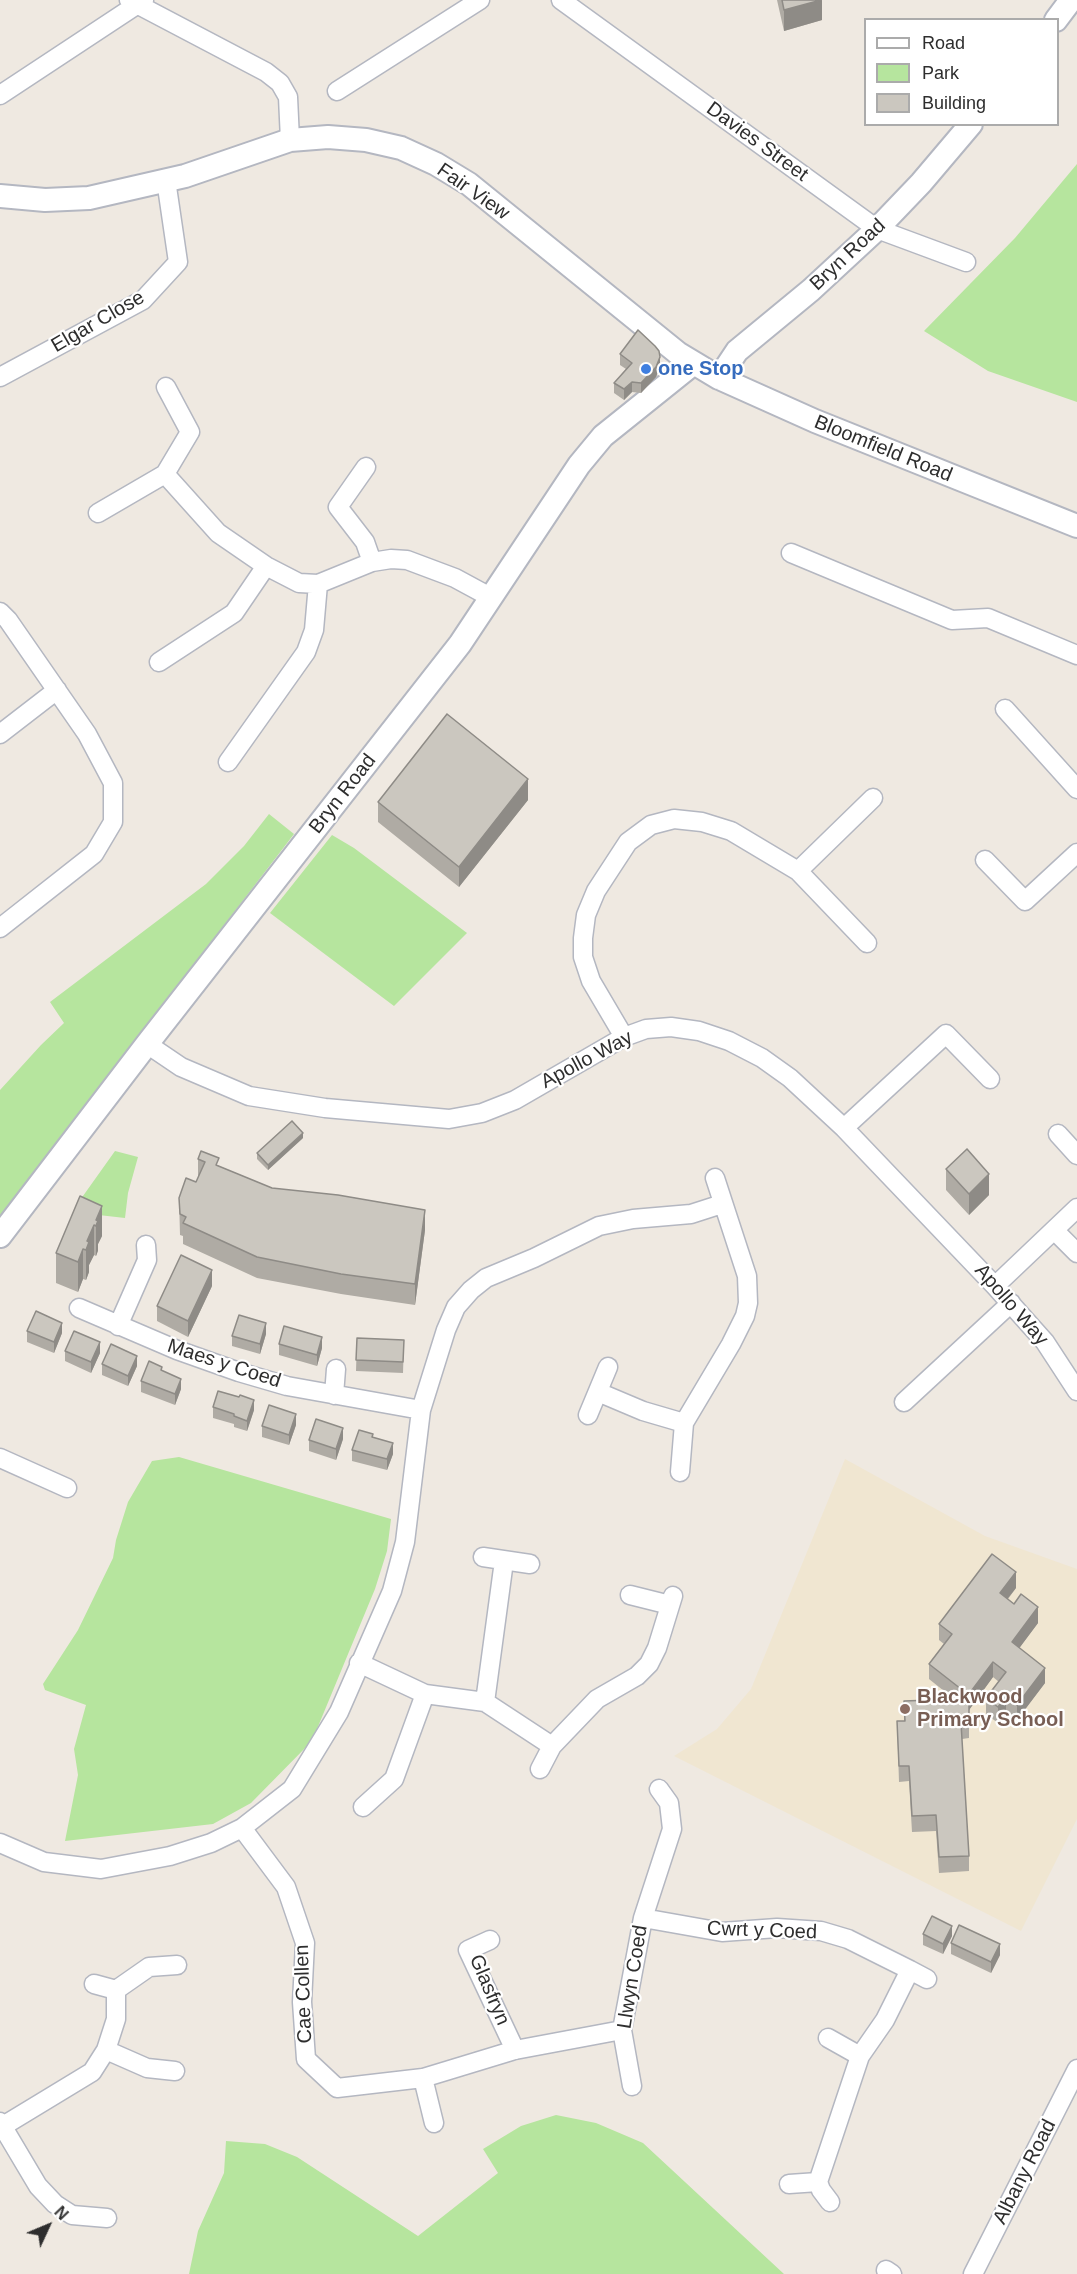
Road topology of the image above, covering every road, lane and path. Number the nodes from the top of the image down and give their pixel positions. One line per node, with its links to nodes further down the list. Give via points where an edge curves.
1 (480, 0): 6 (street)
2 (561, 0): 12 (street, Davies Street)
3 (1071, 0): 5 (street)
4 (137, 1): 7 (street); 9 (street, via 280,83 288,97)
5 (1058, 18)
6 (337, 91)
7 (0, 95)
8 (969, 126): 12 (street, Bryn Road)
9 (290, 140): 10 (street, Fair View); 14 (street, Fair View, via 366,140 400,148 436,164 469,183)
10 (166, 180): 11 (street, Fair View, via 89,198); 15 (street, Elgar Close, via 178,262 143,300)
11 (0, 196)
12 (877, 229): 13 (street, Davies Street); 16 (street, Bryn Road, via 737,351)
13 (966, 262)
14 (694, 363): 16 (street, Bloomfield Road); 26 (street, Bryn Road, via 603,436 579,465)
15 (0, 377)
16 (719, 378): 21 (street, Bloomfield Road, via 815,422)
17 (166, 387): 19 (street, via 190,432)
18 (366, 467): 23 (street, via 338,507 365,542)
19 (165, 474): 20 (street); 24 (street, via 218,533)
20 (98, 513)
21 (1077, 526)
22 (792, 553): 28 (street, via 952,620 988,618)
23 (372, 562): 25 (street); 26 (street, via 407,560 455,578)
24 (266, 566): 25 (street, via 298,583); 29 (street, via 234,613)
25 (318, 584): 33 (street, via 314,630 306,652)
26 (492, 598): 42 (street, Bryn Road)
27 (0, 612): 30 (street)
28 (1077, 655)
29 (159, 662)
30 (57, 690): 32 (street); 39 (street, via 87,734 113,783 113,822 94,854)
31 (1005, 709): 34 (street)
32 (0, 734)
33 (228, 762)
34 (1077, 789)
35 (873, 798): 38 (street)
36 (1077, 853): 37 (street, via 1025,901)
37 (985, 860)
38 (798, 872): 40 (street); 41 (street, via 731,831 702,822 674,819 651,825 628,842 596,891 586,915 583,938 583,957 591,981)
39 (0, 928)
40 (867, 943)
41 (624, 1038): 42 (street, Apollo Way, via 515,1100 482,1113 449,1119 325,1108 249,1096 181,1066); 44 (street, Apollo Way, via 646,1029 671,1027 729,1041 790,1078)
42 (147, 1044): 51 (street, Bryn Road)
43 (990, 1079): 44 (street, via 946,1034)
44 (844, 1128): 54 (street, Apollo Way)
45 (1058, 1134): 46 (street)
46 (1077, 1155)
47 (715, 1178): 48 (street)
48 (722, 1204): 64 (street, via 691,1214 599,1226 486,1278 456,1307); 66 (street, via 747,1276 748,1303 731,1344)
49 (1077, 1208): 50 (street)
50 (1054, 1230): 53 (street); 54 (street)
51 (0, 1236)
52 (146, 1245): 57 (street, via 147,1260)
53 (1077, 1253)
54 (995, 1286): 55 (street, Apollo Way)
55 (1011, 1303): 60 (street, Apollo Way, via 1045,1342); 63 (street)
56 (79, 1308): 57 (street, Maes y Coed)
57 (118, 1326): 62 (street, Maes y Coed, via 239,1372)
58 (608, 1367): 61 (street)
59 (336, 1369): 62 (street)
60 (1077, 1391)
61 (598, 1392): 65 (street); 66 (street)
62 (334, 1395): 64 (street, Maes y Coed)
63 (904, 1402)
64 (421, 1410): 74 (street, via 405,1542 392,1591)
65 (588, 1415)
66 (684, 1423): 68 (street)
67 (0, 1458): 69 (street)
68 (680, 1472)
69 (67, 1488)
70 (483, 1557): 71 (street)
71 (504, 1561): 72 (street); 76 (street)
72 (530, 1564)
73 (630, 1595): 77 (street, via 672,1600 649,1664 637,1676 597,1699)
74 (359, 1663): 75 (street); 81 (street, via 339,1712 292,1789)
75 (425, 1694): 76 (street); 80 (street, via 394,1779)
76 (485, 1702): 77 (street)
77 (552, 1746): 78 (street)
78 (540, 1769)
79 (659, 1789): 83 (street, Llwyn Coed, via 669,1803 672,1829)
80 (363, 1807)
81 (242, 1828): 82 (street, via 170,1856 101,1869 45,1862); 97 (street, Cae Collen, via 286,1887 305,1943 302,2002 306,2059 337,2088)
82 (0, 1843)
83 (642, 1918): 86 (street, Cwrt y Coed, via 722,1932 777,1928 821,1931 848,1939); 90 (street, Llwyn Coed)
84 (490, 1940): 93 (street, Glasfryn, via 468,1950)
85 (177, 1965): 89 (street, via 149,1967)
86 (910, 1970): 87 (street, Cwrt y Coed); 94 (street, via 885,2020)
87 (927, 1979)
88 (94, 1984): 89 (street)
89 (116, 1990): 92 (street, via 117,2019)
90 (622, 2030): 93 (street, Cae Collen); 98 (street, Llwyn Coed)
91 (828, 2038): 94 (street)
92 (106, 2050): 96 (street, via 147,2068); 100 (street, via 92,2072)
93 (515, 2050): 97 (street, Cae Collen)
94 (860, 2056): 101 (street)
95 (1077, 2069): 105 (street, Albany Road)
96 (175, 2071)
97 (423, 2078): 99 (street)
98 (632, 2086)
99 (434, 2123)
100 (1, 2124): 104 (street, via 38,2186 55,2204 72,2215)
101 (818, 2182): 102 (street); 103 (street)
102 (789, 2184)
103 (830, 2202)
104 (107, 2218)
105 (973, 2274)

